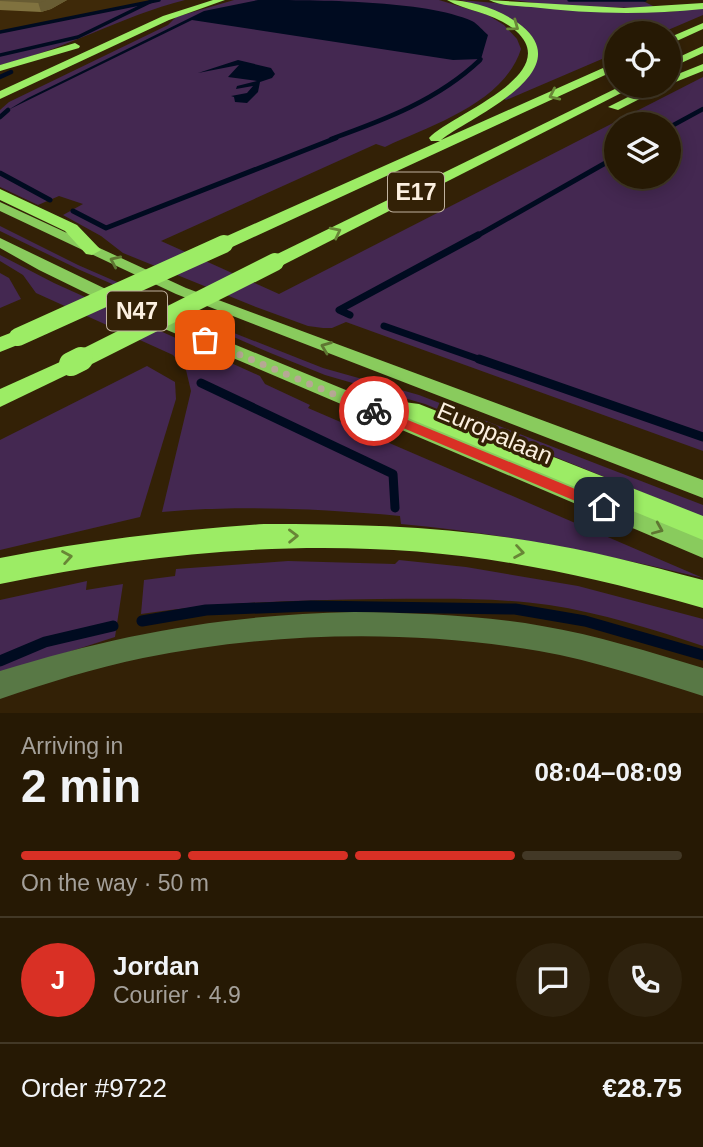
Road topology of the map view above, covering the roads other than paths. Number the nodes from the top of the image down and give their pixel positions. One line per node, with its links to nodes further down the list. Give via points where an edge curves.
1 (201, 0): 5 (highway)
2 (221, 0): 7 (highway)
3 (451, 0): 24 (highway, one-way to 24, via 513,24 530,43 530,65 512,86 443,132)
4 (493, 0): 6 (highway, via 602,11)
5 (181, 5): 8 (highway); 18 (highway)
6 (703, 6)
7 (166, 18): 19 (highway); 22 (highway)
8 (132, 21)
9 (703, 26): 10 (highway)
10 (681, 36)
11 (86, 41): 15 (highway)
12 (703, 49): 13 (highway)
13 (681, 60)
14 (703, 67): 17 (highway)
15 (0, 68)
16 (604, 72): 24 (highway, E17, one-way to 24)
17 (681, 76)
18 (0, 83)
19 (0, 95)
20 (605, 98): 23 (highway, E17)
21 (634, 98): 23 (highway)
22 (0, 100)
23 (558, 121): 30 (highway, E17, one-way to 23, bridge)
24 (408, 162): 29 (highway, E17, bridge)
25 (0, 194): 28 (highway, via 71,228)
26 (0, 206): 28 (main road, Europalaan / N47)
27 (0, 242): 31 (main road, Europalaan / N47, via 133,309)
28 (92, 250): 32 (main road, Europalaan / N47, one-way to 28, via 194,296)
29 (9, 341)
30 (0, 399)
31 (358, 404): 33 (highway, via 411,410); 34 (main road, Europalaan / N47, one-way to 34)
32 (703, 489)
33 (703, 528)
34 (703, 548)
35 (0, 571): 36 (highway, one-way to 36, via 164,543 320,536 417,539 592,564)
36 (703, 594)
37 (703, 682): 38 (street, via 520,635 375,625 188,637 93,657)
38 (0, 685)

